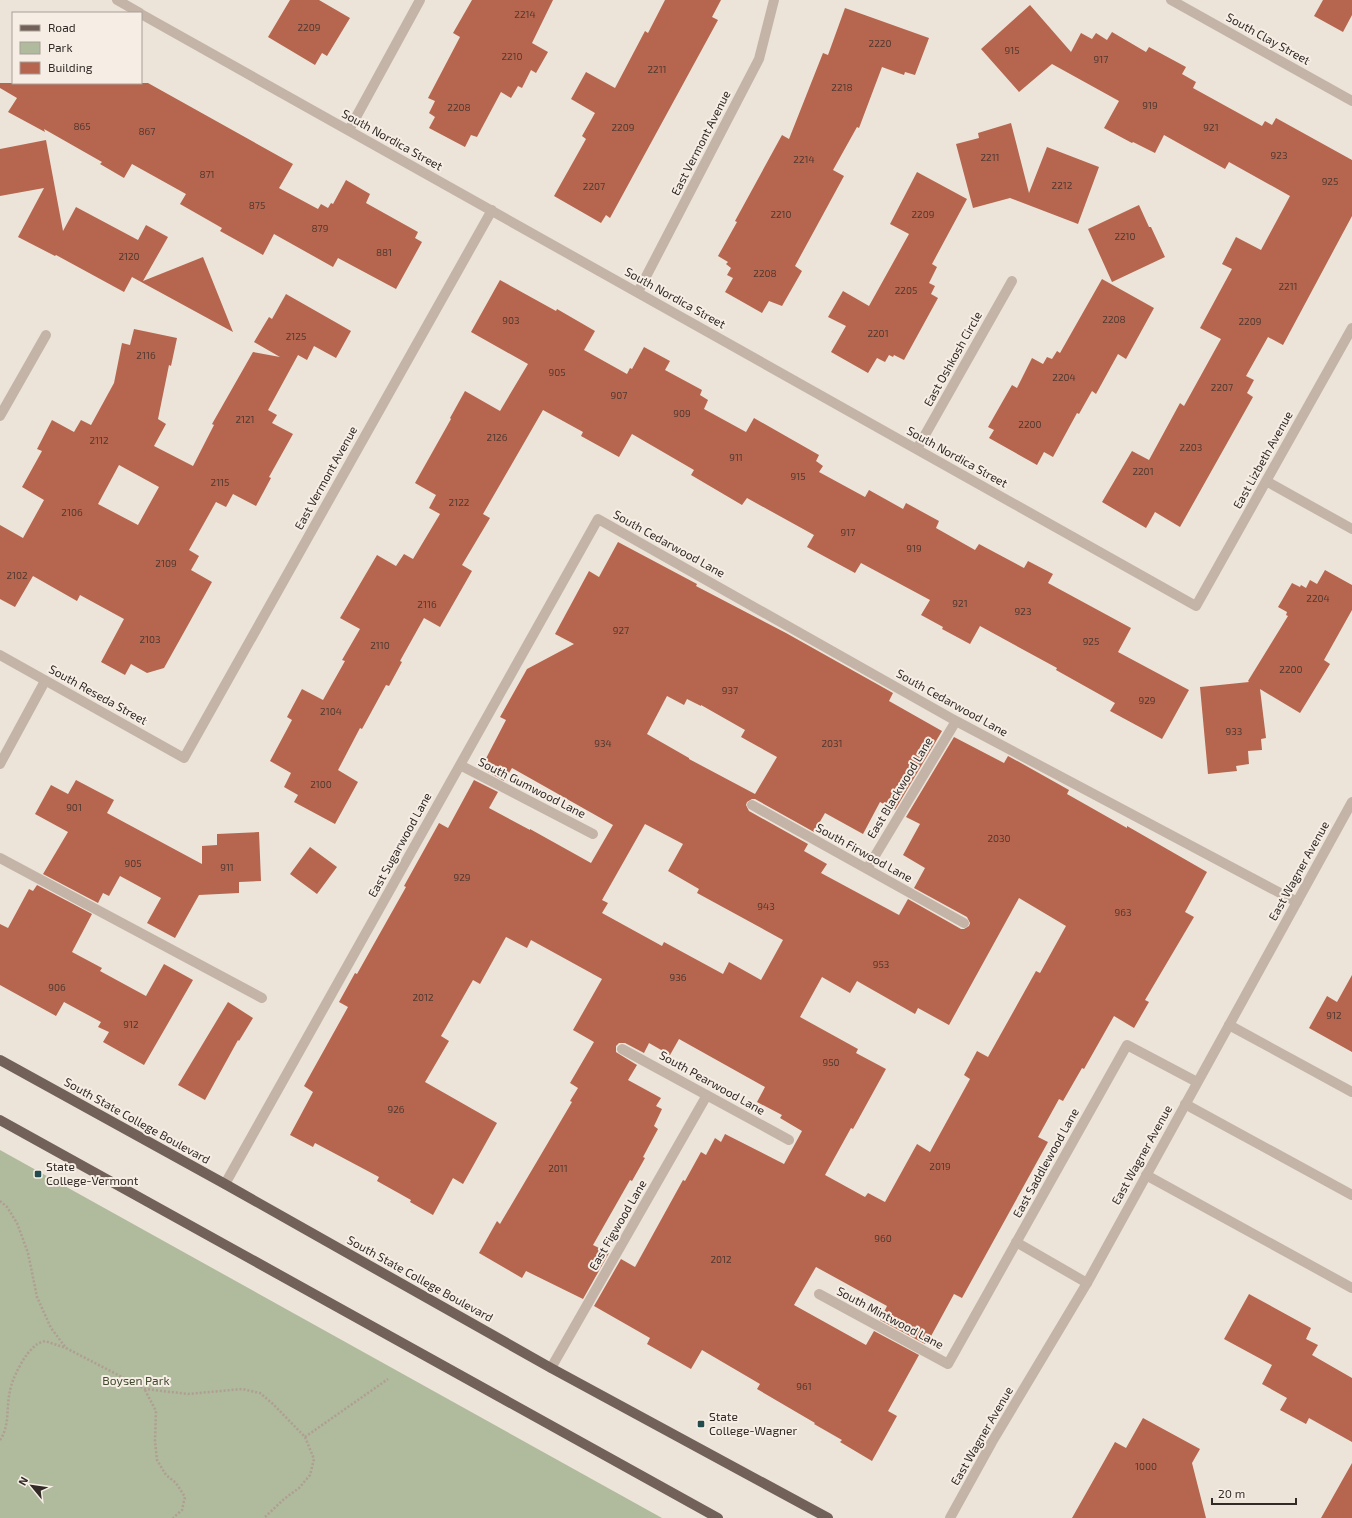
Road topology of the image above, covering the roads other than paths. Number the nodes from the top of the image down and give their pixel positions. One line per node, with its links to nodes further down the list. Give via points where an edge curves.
1 (117, 0): 5 (street, South Nordica Street)
2 (420, 0): 8 (street)
3 (774, 0): 11 (street, East Vermont Avenue, via 759,59)
4 (1171, 0): 7 (street, South Clay Street)
5 (138, 12)
6 (142, 14): 8 (street, South Nordica Street)
7 (1352, 102)
8 (349, 130): 9 (street, South Nordica Street)
9 (492, 210): 11 (street, South Nordica Street); 23 (street, East Vermont Avenue)
10 (1012, 281): 15 (street, East Oshkosh Circle)
11 (638, 292): 15 (street, South Nordica Street)
12 (1352, 328): 16 (street, East Lizbeth Avenue)
13 (46, 335): 14 (street)
14 (0, 416)
15 (917, 449): 19 (street, South Nordica Street)
16 (1266, 481): 18 (street); 19 (street, East Lizbeth Avenue)
17 (598, 519): 22 (street, South Cedarwood Lane); 25 (street, East Sugarwood Lane)
18 (1352, 529)
19 (1196, 606)
20 (0, 655): 21 (street, South Reseda Street)
21 (45, 681): 23 (street, South Reseda Street); 24 (street)
22 (956, 721): 31 (street, East Blackwood Lane); 32 (street, South Cedarwood Lane)
23 (184, 758)
24 (0, 764)
25 (460, 765): 29 (street, South Gumwood Lane); 45 (street, East Sugarwood Lane)
26 (1352, 802): 28 (street, East Wagner Avenue)
27 (752, 805): 31 (street, South Firwood Lane)
28 (1349, 814): 32 (street, East Wagner Avenue)
29 (593, 834)
30 (0, 858): 34 (street)
31 (867, 869): 33 (street, South Firwood Lane)
32 (1297, 902): 35 (street, East Wagner Avenue)
33 (964, 923)
34 (262, 998)
35 (1229, 1025): 38 (street, East Wagner Avenue); 39 (street)
36 (622, 1048): 40 (street, South Pearwood Lane)
37 (0, 1060): 45 (main road, South State College Boulevard)
38 (1197, 1082): 41 (street, East Wagner Avenue); 47 (street, East Saddlewood Lane, via 1127,1045)
39 (1352, 1092)
40 (708, 1095): 43 (street, South Pearwood Lane); 52 (street, East Figwood Lane)
41 (1185, 1104): 44 (street, East Wagner Avenue); 46 (street)
42 (0, 1120): 53 (main road)
43 (789, 1140)
44 (1146, 1175): 48 (street, East Wagner Avenue); 49 (street)
45 (225, 1184): 52 (main road, South State College Boulevard)
46 (1352, 1194)
47 (1016, 1242): 48 (street); 51 (street, East Saddlewood Lane)
48 (1087, 1283): 55 (street, East Wagner Avenue)
49 (1352, 1288)
50 (819, 1294): 51 (street, South Mintwood Lane)
51 (948, 1364)
52 (551, 1368): 54 (main road, South State College Boulevard)
53 (718, 1518)
54 (828, 1518)
55 (950, 1518)

